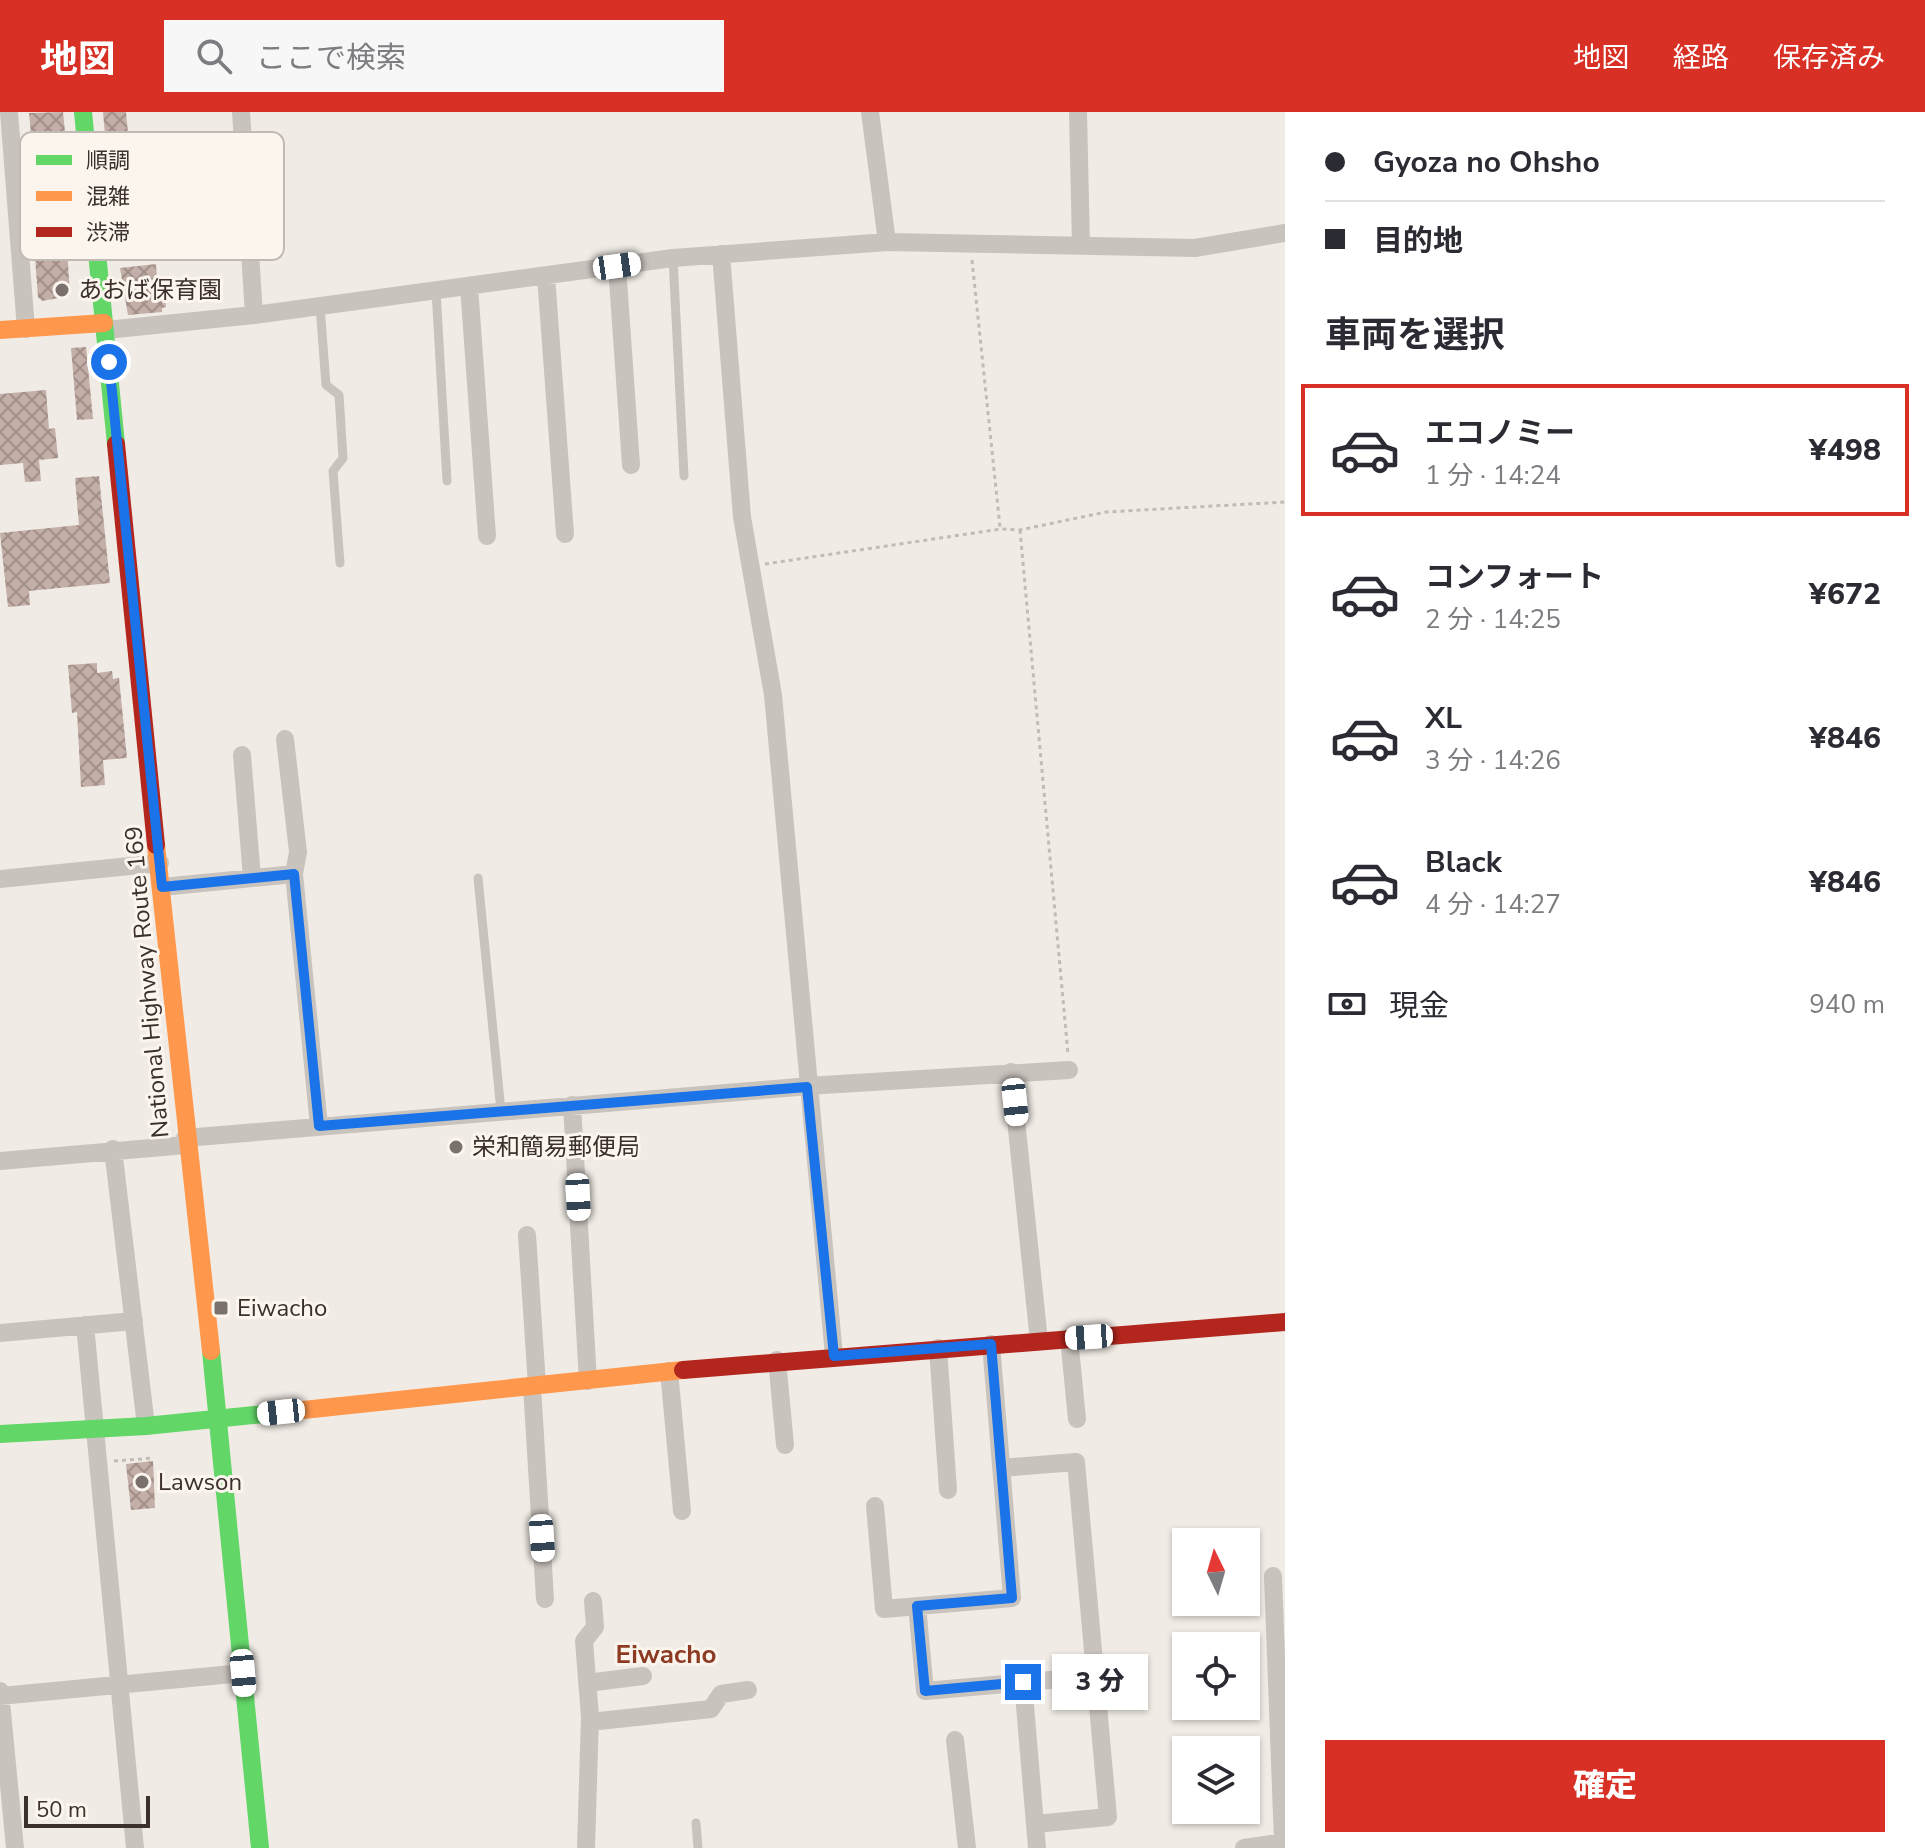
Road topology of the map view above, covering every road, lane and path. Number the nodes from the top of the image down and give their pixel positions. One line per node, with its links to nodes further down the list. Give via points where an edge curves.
1 (9, 112): 12 (street)
2 (83, 112): 6 (main road, National Highway Route 169)
3 (241, 112): 7 (street)
4 (870, 112): 9 (street)
5 (1078, 112): 11 (street)
6 (85, 132)
7 (242, 132)
8 (1285, 233): 11 (street, via 1195,248)
9 (887, 242): 10 (street); 13 (street)
10 (970, 245): 11 (street); 31 (path)
11 (1081, 246)
12 (20, 252)
13 (721, 254): 14 (street); 36 (street)
14 (673, 258): 18 (street); 28 (lane)
15 (21, 260): 25 (street)
16 (98, 260): 24 (main road, National Highway Route 169)
17 (250, 260): 23 (street)
18 (617, 266): 19 (street); 27 (street)
19 (546, 276): 20 (street); 33 (street)
20 (469, 286): 21 (street); 34 (street)
21 (436, 291): 22 (street); 29 (lane)
22 (320, 306): 23 (street); 35 (lane, via 326,385 339,395 343,458 333,471)
23 (254, 315): 24 (street)
24 (105, 326): 25 (main road); 39 (main road, National Highway Route 169)
25 (26, 329): 26 (main road)
26 (0, 330)
27 (631, 465)
28 (684, 476)
29 (447, 481)
30 (1285, 502): 32 (path, via 1106,512)
31 (1001, 529): 32 (path); 36 (path)
32 (1020, 530): 45 (path)
33 (565, 534)
34 (487, 536)
35 (340, 563)
36 (749, 566): 47 (street, via 773,695)
37 (285, 739): 40 (street, via 298,852)
38 (242, 755): 41 (street)
39 (160, 863): 43 (street); 44 (main road, National Highway Route 169)
40 (294, 874): 41 (street); 50 (street)
41 (252, 878): 44 (street)
42 (478, 878): 49 (lane)
43 (0, 879)
44 (162, 887): 51 (main road, National Highway Route 169)
45 (1069, 1070): 46 (street)
46 (1011, 1072): 47 (street); 60 (street)
47 (807, 1087): 48 (street); 63 (street)
48 (572, 1105): 49 (street); 66 (street)
49 (501, 1111): 50 (street)
50 (319, 1126): 51 (street)
51 (186, 1141): 52 (street); 68 (main road, National Highway Route 169)
52 (113, 1149): 53 (street); 55 (street)
53 (0, 1161)
54 (527, 1235): 67 (street)
55 (134, 1321): 57 (street); 70 (street)
56 (1285, 1322): 59 (main road)
57 (85, 1325): 58 (street); 71 (street)
58 (0, 1333)
59 (1069, 1338): 60 (main road); 69 (street)
60 (1039, 1341): 61 (main road)
61 (991, 1344): 62 (main road); 76 (street)
62 (938, 1348): 63 (main road); 77 (street)
63 (834, 1356): 64 (main road)
64 (777, 1360): 65 (main road); 73 (street)
65 (669, 1371): 66 (main road); 79 (street)
66 (588, 1381): 67 (main road)
67 (534, 1386): 68 (main road); 81 (street)
68 (218, 1419): 70 (main road); 84 (main road, National Highway Route 169)
69 (1077, 1419)
70 (146, 1426): 71 (main road)
71 (96, 1431): 72 (main road); 89 (street)
72 (0, 1434)
73 (785, 1445)
74 (154, 1458): 75 (path)
75 (124, 1461)
76 (1001, 1468): 83 (street, via 1012,1598); 86 (street, via 1076,1462)
77 (948, 1490)
78 (875, 1506): 83 (street, via 884,1609)
79 (682, 1511)
80 (1273, 1576): 97 (street)
81 (545, 1599)
82 (593, 1601): 88 (street, via 595,1627 584,1641)
83 (917, 1606): 87 (street, via 925,1691)
84 (243, 1673): 89 (street); 100 (main road, National Highway Route 169)
85 (643, 1676): 88 (street)
86 (1096, 1676): 87 (street); 96 (street, via 1108,1817)
87 (1023, 1682): 96 (street)
88 (587, 1683): 92 (street)
89 (120, 1685): 91 (street); 99 (street)
90 (748, 1690): 92 (street, via 721,1694 711,1709)
91 (0, 1694): 94 (street)
92 (590, 1722): 101 (street)
93 (955, 1740): 103 (street)
94 (5, 1800): 98 (street)
95 (696, 1823): 102 (lane)
96 (1035, 1824): 104 (street)
97 (1284, 1842): 105 (street)
98 (15, 1848)
99 (135, 1848)
100 (260, 1848)
101 (586, 1848)
102 (698, 1848)
103 (967, 1848)
104 (1037, 1848)
105 (1244, 1848)

